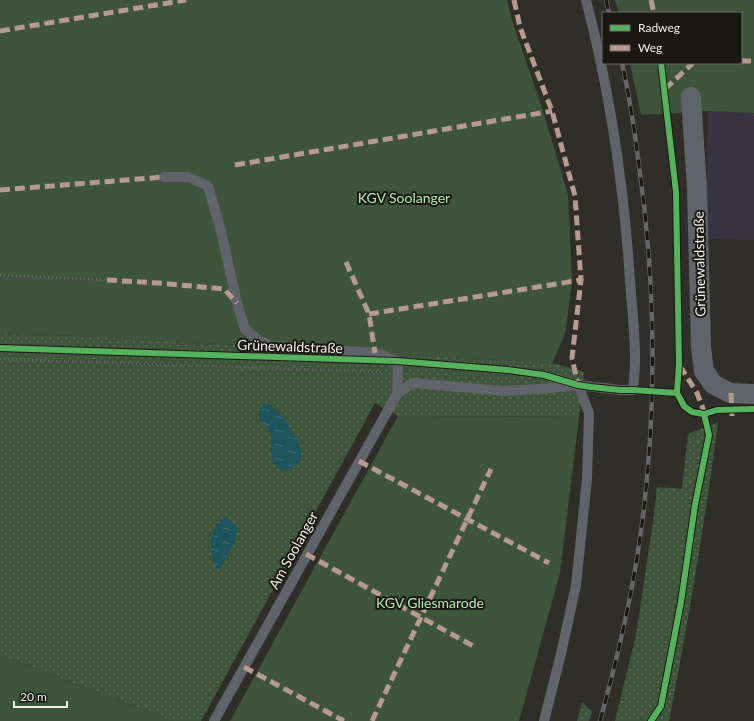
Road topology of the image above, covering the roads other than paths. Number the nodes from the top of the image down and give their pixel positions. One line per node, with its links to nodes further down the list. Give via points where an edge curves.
1 (586, 0): 4 (lane, via 600,56 621,178 628,240 635,360 633,390)
2 (691, 97): 6 (street, Grünewaldstraße, via 704,371 713,384 730,393)
3 (164, 177): 5 (lane, via 188,177 208,186 221,231 236,303 245,329 258,340 271,346 376,354 397,361)
4 (578, 385): 5 (lane, via 504,391 413,383); 8 (lane, via 589,413 586,487 576,585)
5 (397, 394): 7 (lane, Am Soolanger)
6 (754, 394)
7 (214, 721)
8 (544, 721)

